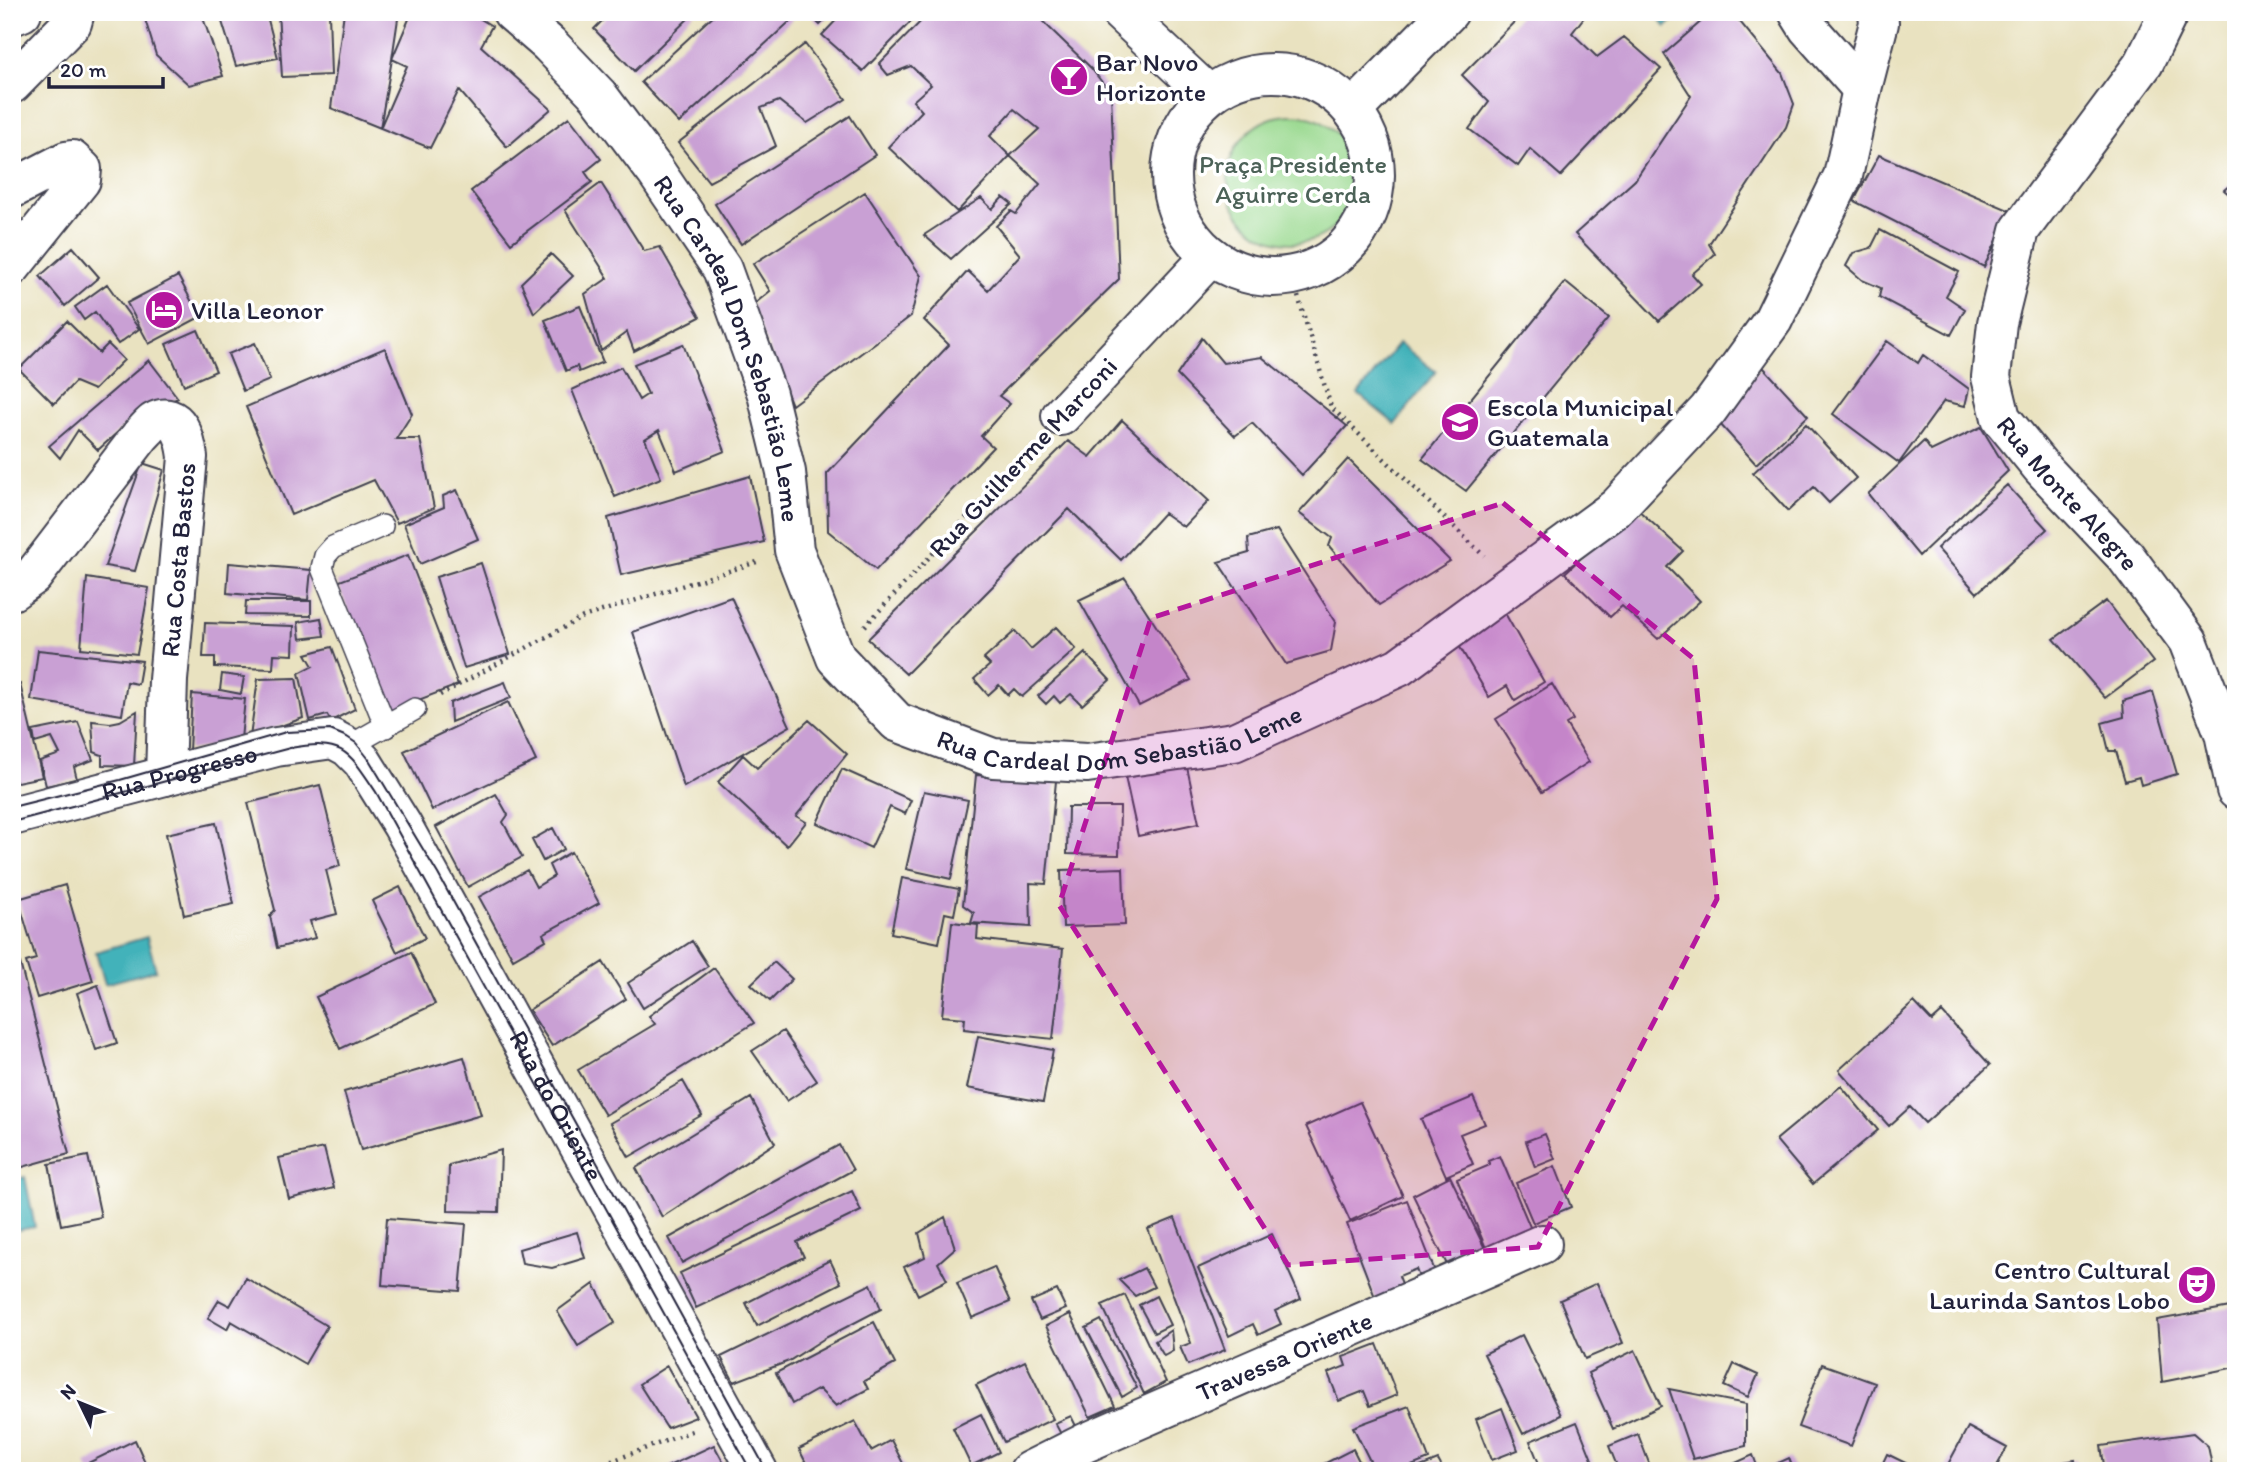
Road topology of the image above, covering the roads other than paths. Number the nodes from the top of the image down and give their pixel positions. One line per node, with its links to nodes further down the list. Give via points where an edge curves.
1 (22, 12): 9 (street)
2 (75, 12): 10 (street, via 72,23)
3 (512, 12): 11 (street, Rua Cardeal Dom Sebastião Leme, via 598,95 722,269 767,394 786,472 794,550 836,658 897,722 993,758 1087,763 1234,742 1399,667 1617,507 1709,410 1773,320 1843,176)
4 (1120, 12): 12 (street)
5 (1449, 12): 13 (street)
6 (1798, 12): 11 (street)
7 (1878, 12): 11 (street)
8 (2169, 12): 24 (street, Rua Monte Alegre, via 2144,63 2020,230 1997,323 1991,377 2001,418 2126,557 2188,641 2224,733)
9 (12, 16)
10 (12, 83)
11 (1862, 89)
12 (1209, 95): 13 (street, via 1234,80 1263,73 1293,74 1320,84); 15 (street, via 1186,121 1173,154 1171,189 1182,223)
13 (1353, 110): 15 (street, via 1374,156 1375,189 1365,219 1348,246 1322,265 1292,276 1260,277 1229,268)
14 (12, 189): 16 (street, via 66,161 72,160 82,169 81,180)
15 (1211, 256): 17 (street, Rua Guilherme Marconi)
16 (12, 266)
17 (1061, 416)
18 (382, 527): 21 (lane, via 333,547 321,568)
19 (12, 591): 23 (street, Rua Costa Bastos, via 33,576 141,435 166,419 183,431 188,457 168,680)
20 (415, 709): 21 (lane)
21 (386, 727): 22 (lane)
22 (348, 747): 23 (street, Rua Progresso, via 333,739 276,747); 27 (street, Rua do Oriente, via 362,761 402,825)
23 (165, 776): 25 (street, Rua Progresso)
24 (2236, 790)
25 (12, 816)
26 (1542, 1244): 28 (street, Travessa Oriente)
27 (758, 1471)
28 (1029, 1471)

